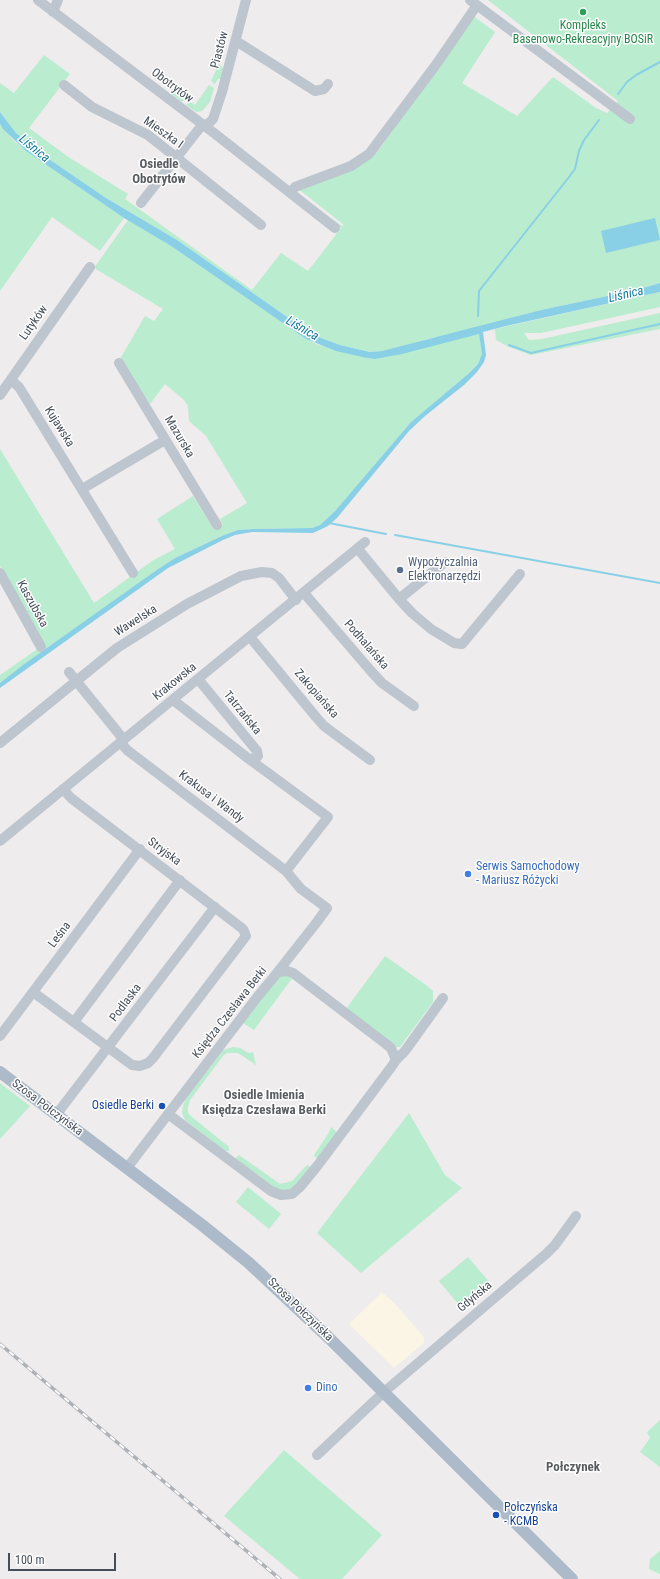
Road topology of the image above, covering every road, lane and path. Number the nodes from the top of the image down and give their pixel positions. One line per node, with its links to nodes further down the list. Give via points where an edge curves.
1 (38, 0): 5 (street, Obotrytów)
2 (58, 0): 5 (street)
3 (246, 0): 6 (street, Piastów)
4 (474, 2): 9 (street); 12 (street, via 435,66 369,154 350,166 295,187)
5 (53, 12): 10 (street, Obotrytów)
6 (236, 41): 7 (street, via 315,91 324,89); 10 (street, Piastów, via 225,85 216,106 202,119)
7 (328, 84)
8 (64, 86): 11 (street, Mieszka I, via 92,107 148,136)
9 (630, 119)
10 (202, 125): 11 (street, Piastów); 12 (street, Obotrytów)
11 (177, 159): 13 (street, Piastów); 14 (street, Mieszka I)
12 (291, 192): 15 (street, Obotrytów)
13 (141, 203)
14 (260, 225)
15 (335, 228)
16 (90, 267): 18 (street, Lutyków)
17 (119, 363): 20 (street, Mazurska)
18 (11, 380): 19 (street, Lutyków); 21 (street, Kujawska, via 19,387)
19 (0, 395)
20 (165, 440): 21 (street); 22 (street, Mazurska)
21 (82, 489): 25 (street, Kujawska)
22 (217, 525)
23 (445, 562): 30 (street)
24 (0, 573): 33 (street, Kaszubska)
25 (133, 573)
26 (520, 574): 30 (street, via 462,644 454,643 432,629)
27 (0, 576): 28 (street, Kaszubska)
28 (0, 588)
29 (304, 593): 30 (street, Krakowska, via 361,545); 31 (street, Krakowska); 38 (street, Podhalańska, via 382,683)
30 (399, 599)
31 (296, 600): 32 (street, Krakowska); 36 (street, Wawelska, via 272,573 241,576 188,604 117,648)
32 (250, 637): 35 (street, Krakowska); 42 (street, Zakopiańska, via 324,726)
33 (41, 647)
34 (69, 672): 36 (street, Krakusa i Wandy)
35 (198, 679): 37 (street, Krakowska); 41 (street, Tatrzańska, via 258,751 256,758)
36 (77, 681): 39 (street, Krakusa i Wandy); 40 (street, Wawelska)
37 (173, 700): 39 (street, Krakowska); 41 (street)
38 (414, 706)
39 (122, 741): 43 (street, Krakowska); 46 (street, Krakusa i Wandy, via 128,751)
40 (0, 743)
41 (249, 759): 46 (street, via 328,817)
42 (370, 760)
43 (63, 789): 44 (street, Krakowska); 45 (street, Stryjska, via 71,798)
44 (0, 841)
45 (140, 849): 47 (street, Stryjska); 50 (street, Leśna)
46 (286, 871): 49 (street, Krakusa i Wandy, via 301,889 327,908)
47 (180, 880): 48 (street, Stryjska); 52 (street)
48 (215, 907): 54 (street, Podlaska); 54 (street, Stryjska, via 243,929 246,936 148,1063 134,1066)
49 (275, 975): 55 (street, Księdza Czesława Berki, via 281,971 293,973 386,1044); 57 (street, Księdza Czesława Berki)
50 (34, 992): 52 (street); 53 (street, Leśna)
51 (443, 998): 55 (street, via 405,1052)
52 (74, 1022): 54 (street)
53 (0, 1036)
54 (108, 1048): 58 (street, Podlaska)
55 (396, 1060): 57 (street, via 306,1180 296,1192 288,1195 279,1195 271,1191)
56 (0, 1072): 58 (main road, Szosa Połczyńska)
57 (168, 1114): 59 (street, Księdza Czesława Berki)
58 (56, 1115): 59 (main road, Szosa Połczyńska)
59 (127, 1168): 61 (main road, Szosa Połczyńska, via 257,1269)
60 (576, 1216): 61 (street, Gdyńska, via 546,1254)
61 (384, 1392): 62 (street, Gdyńska); 63 (main road, Szosa Połczyńska)
62 (318, 1455)
63 (572, 1579)

